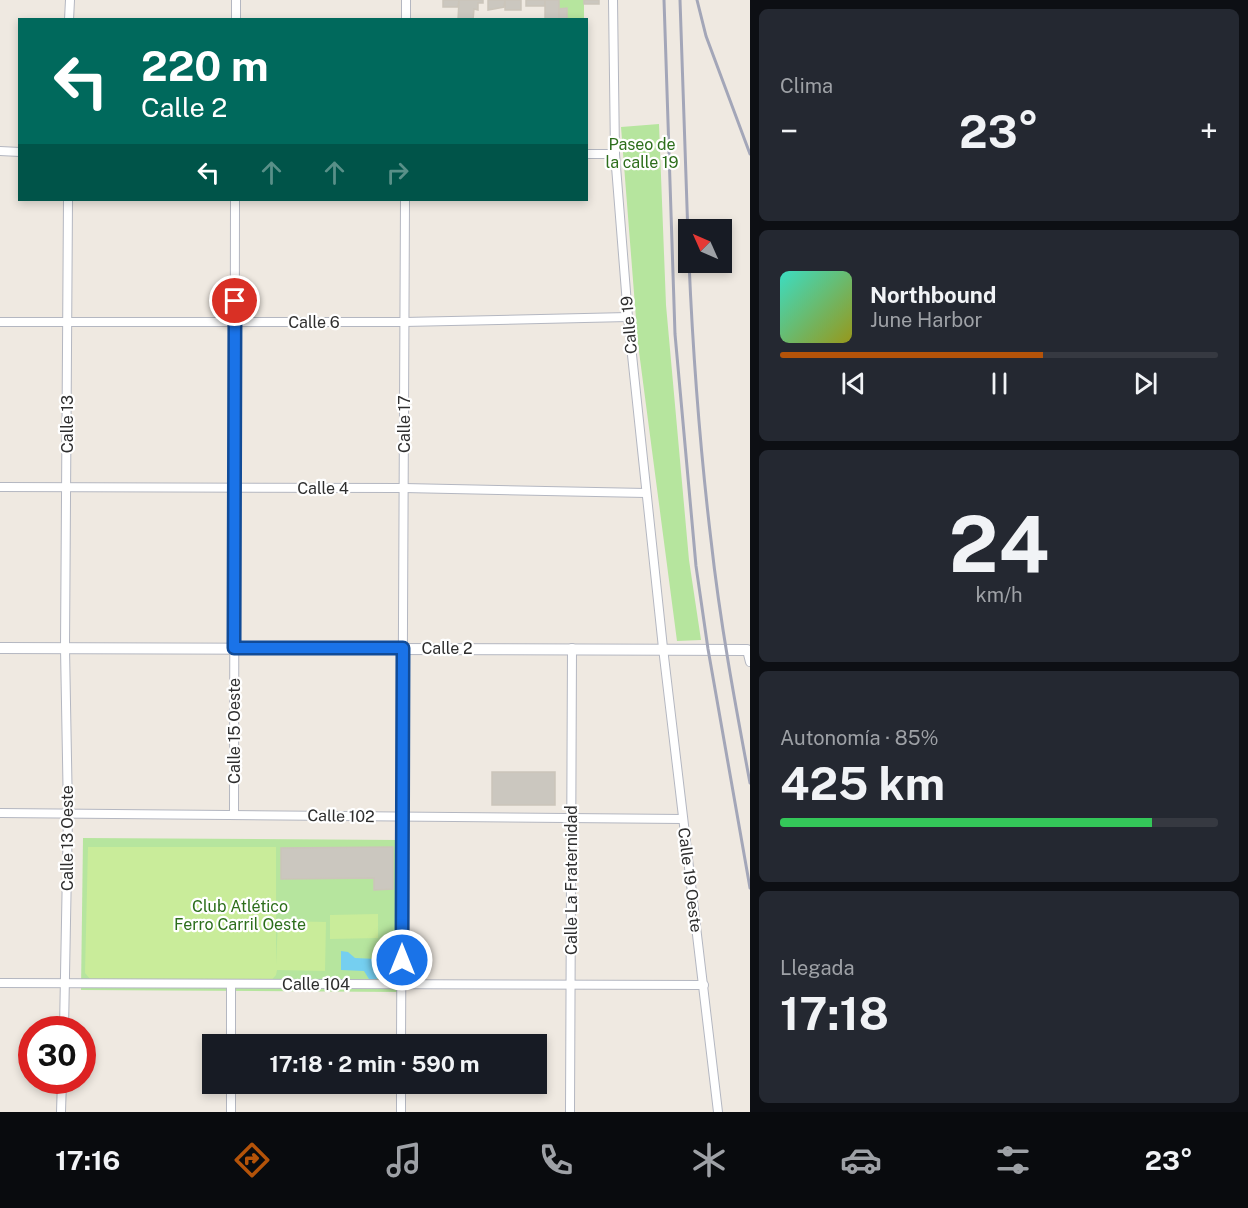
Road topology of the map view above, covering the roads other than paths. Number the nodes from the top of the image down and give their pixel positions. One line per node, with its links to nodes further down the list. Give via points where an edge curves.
1 (70, 0): 5 (street)
2 (236, 0): 6 (street)
3 (406, 0): 7 (street)
4 (613, 0): 11 (street, Calle 19)
5 (69, 18)
6 (236, 18)
7 (406, 18)
8 (0, 152): 9 (street)
9 (18, 152)
10 (588, 154): 11 (street)
11 (615, 154): 15 (street, Calle 19)
12 (68, 201): 18 (street, Calle 13)
13 (235, 201): 16 (street, Calle 15 Oeste)
14 (405, 201): 19 (street, Calle 17)
15 (628, 317): 19 (street, Calle 6); 24 (street, Calle 19)
16 (235, 321): 18 (street, Calle 6); 19 (street, Calle 6); 23 (street, Calle 15 Oeste)
17 (0, 322): 18 (street, Calle 6)
18 (68, 322): 21 (street, Calle 13)
19 (404, 322): 22 (street, Calle 17)
20 (0, 487): 21 (street, Calle 4)
21 (66, 488): 23 (street, Calle 4); 26 (street, Calle 13)
22 (404, 488): 23 (street, Calle 4); 24 (street, Calle 4); 28 (street, Calle 17)
23 (235, 489): 27 (street, Calle 15 Oeste)
24 (646, 493): 30 (street, Calle 19)
25 (0, 648): 26 (street, Calle 2)
26 (65, 648): 27 (street, Calle 2); 34 (street, Calle 13 Oeste)
27 (234, 648): 28 (street, Calle 2); 35 (street, Calle 15 Oeste)
28 (403, 648): 29 (street, Calle 2); 36 (street, Calle 17)
29 (572, 648): 30 (street, Calle 2); 37 (street, Calle La Fraternidad)
30 (663, 648): 31 (street, Calle 2); 38 (street, Calle 19 Oeste)
31 (748, 650): 32 (street)
32 (750, 662)
33 (0, 813): 34 (street, Calle 102)
34 (68, 814): 35 (street, Calle 102); 40 (street, Calle 13 Oeste)
35 (234, 815): 36 (street, Calle 102)
36 (402, 816): 37 (street, Calle 102); 42 (street, Calle 17)
37 (572, 818): 38 (street, Calle 102); 43 (street, Calle La Fraternidad)
38 (683, 819): 44 (street, Calle 19 Oeste)
39 (0, 983): 40 (street, Calle 104)
40 (65, 983): 41 (street, Calle 104); 45 (street, Calle 13 Oeste)
41 (231, 984): 42 (street, Calle 104); 46 (street)
42 (402, 984): 43 (street, Calle 104); 47 (street, Calle 17)
43 (571, 985): 44 (street, Calle 104); 54 (street, Calle La Fraternidad)
44 (704, 985): 55 (street, Calle 19 Oeste)
45 (64, 1016)
46 (231, 1034)
47 (401, 1034)
48 (62, 1094): 51 (street)
49 (231, 1094): 52 (street)
50 (401, 1094): 53 (street)
51 (61, 1112)
52 (231, 1112)
53 (401, 1112)
54 (570, 1112)
55 (718, 1112)

